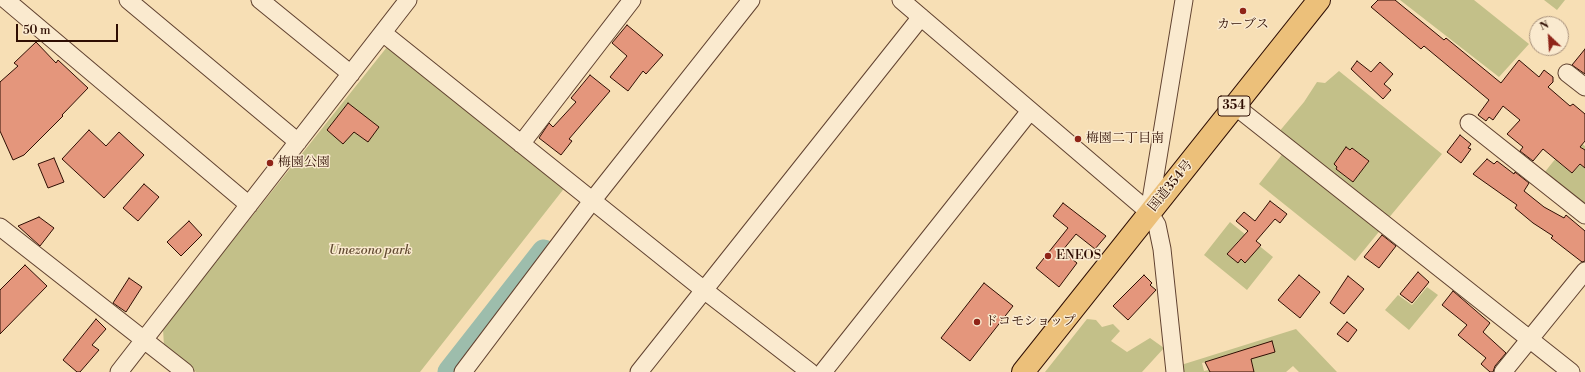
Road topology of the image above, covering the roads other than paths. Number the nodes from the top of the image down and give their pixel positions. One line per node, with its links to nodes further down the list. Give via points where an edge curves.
1 (6, 0): 21 (street)
2 (128, 0): 18 (street)
3 (260, 0): 13 (street)
4 (408, 0): 11 (street)
5 (632, 0): 19 (street)
6 (751, 0): 20 (street)
7 (901, 0): 10 (street)
8 (1184, 0): 22 (street)
9 (1319, 0): 15 (highway, 国道354号 / 354)
10 (921, 17): 16 (street); 26 (street)
11 (382, 33): 13 (street); 19 (street)
12 (1567, 73): 14 (street)
13 (351, 74): 18 (street)
14 (1585, 87)
15 (1235, 106): 22 (highway, 国道354号 / 354); 27 (street)
16 (1030, 110): 22 (street); 34 (street)
17 (1469, 122): 23 (street)
18 (298, 142): 21 (street)
19 (521, 144): 20 (street)
20 (592, 201): 26 (street); 31 (street)
21 (249, 205): 28 (street)
22 (1150, 212): 35 (highway, 国道354号 / 354); 36 (street, via 1157,225 1162,250)
23 (1585, 215)
24 (0, 227): 28 (street)
25 (1585, 271): 27 (street)
26 (704, 290): 32 (street); 33 (street)
27 (1530, 339): 37 (street); 38 (street)
28 (144, 340): 29 (street); 30 (street)
29 (119, 372)
30 (185, 372)
31 (463, 372)
32 (639, 372)
33 (810, 372)
34 (824, 372)
35 (1023, 372)
36 (1175, 372)
37 (1503, 372)
38 (1570, 372)

